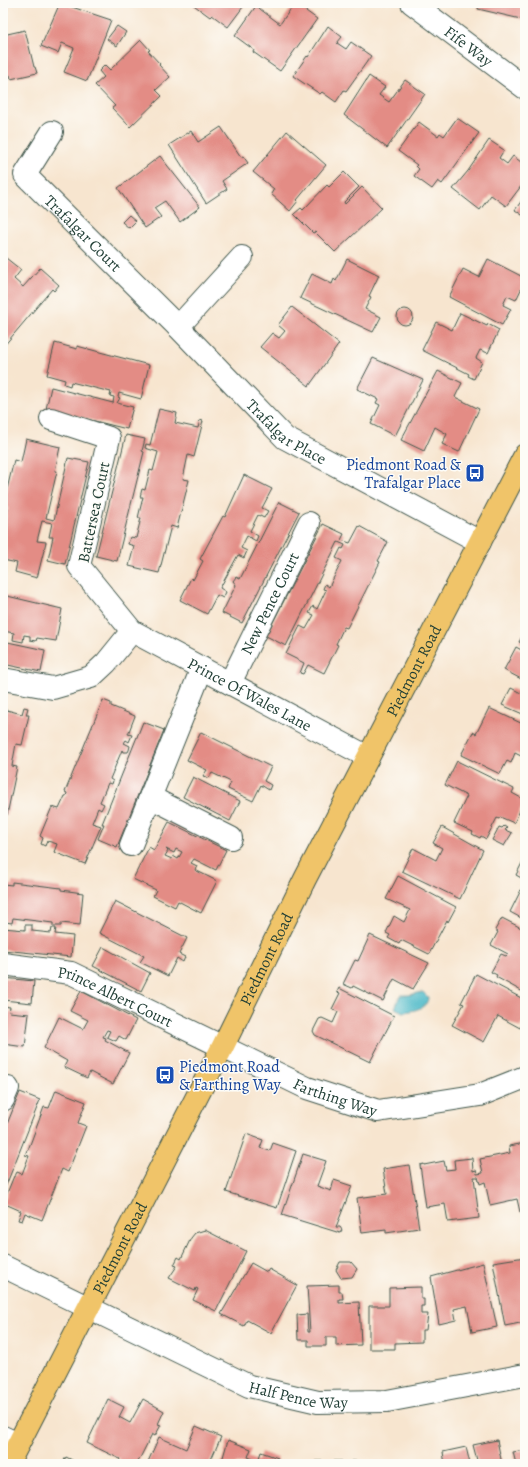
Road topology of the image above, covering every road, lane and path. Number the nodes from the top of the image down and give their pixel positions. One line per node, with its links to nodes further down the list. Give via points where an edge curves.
1 (412, 3): 2 (street, Fife Way)
2 (525, 88)
3 (52, 132): 5 (street, Trafalgar Court, via 26,175)
4 (242, 257): 5 (street)
5 (178, 327): 9 (street, Trafalgar Place, via 285,438)
6 (51, 419): 10 (street, Battersea Court, via 110,438 79,566)
7 (525, 455): 9 (main road, Piedmont Road)
8 (309, 523): 13 (street, New Pence Court)
9 (480, 542): 14 (main road, Piedmont Road)
10 (132, 631): 11 (street, Prince Of Wales Lane); 12 (street, via 91,677 53,688)
11 (202, 668): 13 (street, Prince Of Wales Lane); 15 (street)
12 (3, 679)
13 (230, 683): 14 (street, Prince Of Wales Lane)
14 (368, 757): 19 (main road, Piedmont Road, via 304,879)
15 (150, 797): 16 (street); 17 (street)
16 (230, 838)
17 (131, 845)
18 (3, 964): 19 (street, Prince Albert Court, via 71,972)
19 (223, 1046): 20 (street, Farthing Way, via 307,1088 378,1111 480,1095); 22 (main road, Piedmont Road)
20 (525, 1077)
21 (3, 1266): 22 (street, Half Pence Way)
22 (87, 1309): 23 (street, Half Pence Way, via 249,1386 318,1402 387,1401); 24 (main road, Piedmont Road)
23 (525, 1375)
24 (10, 1441): 25 (main road, Piedmont Road)
25 (8, 1464)

